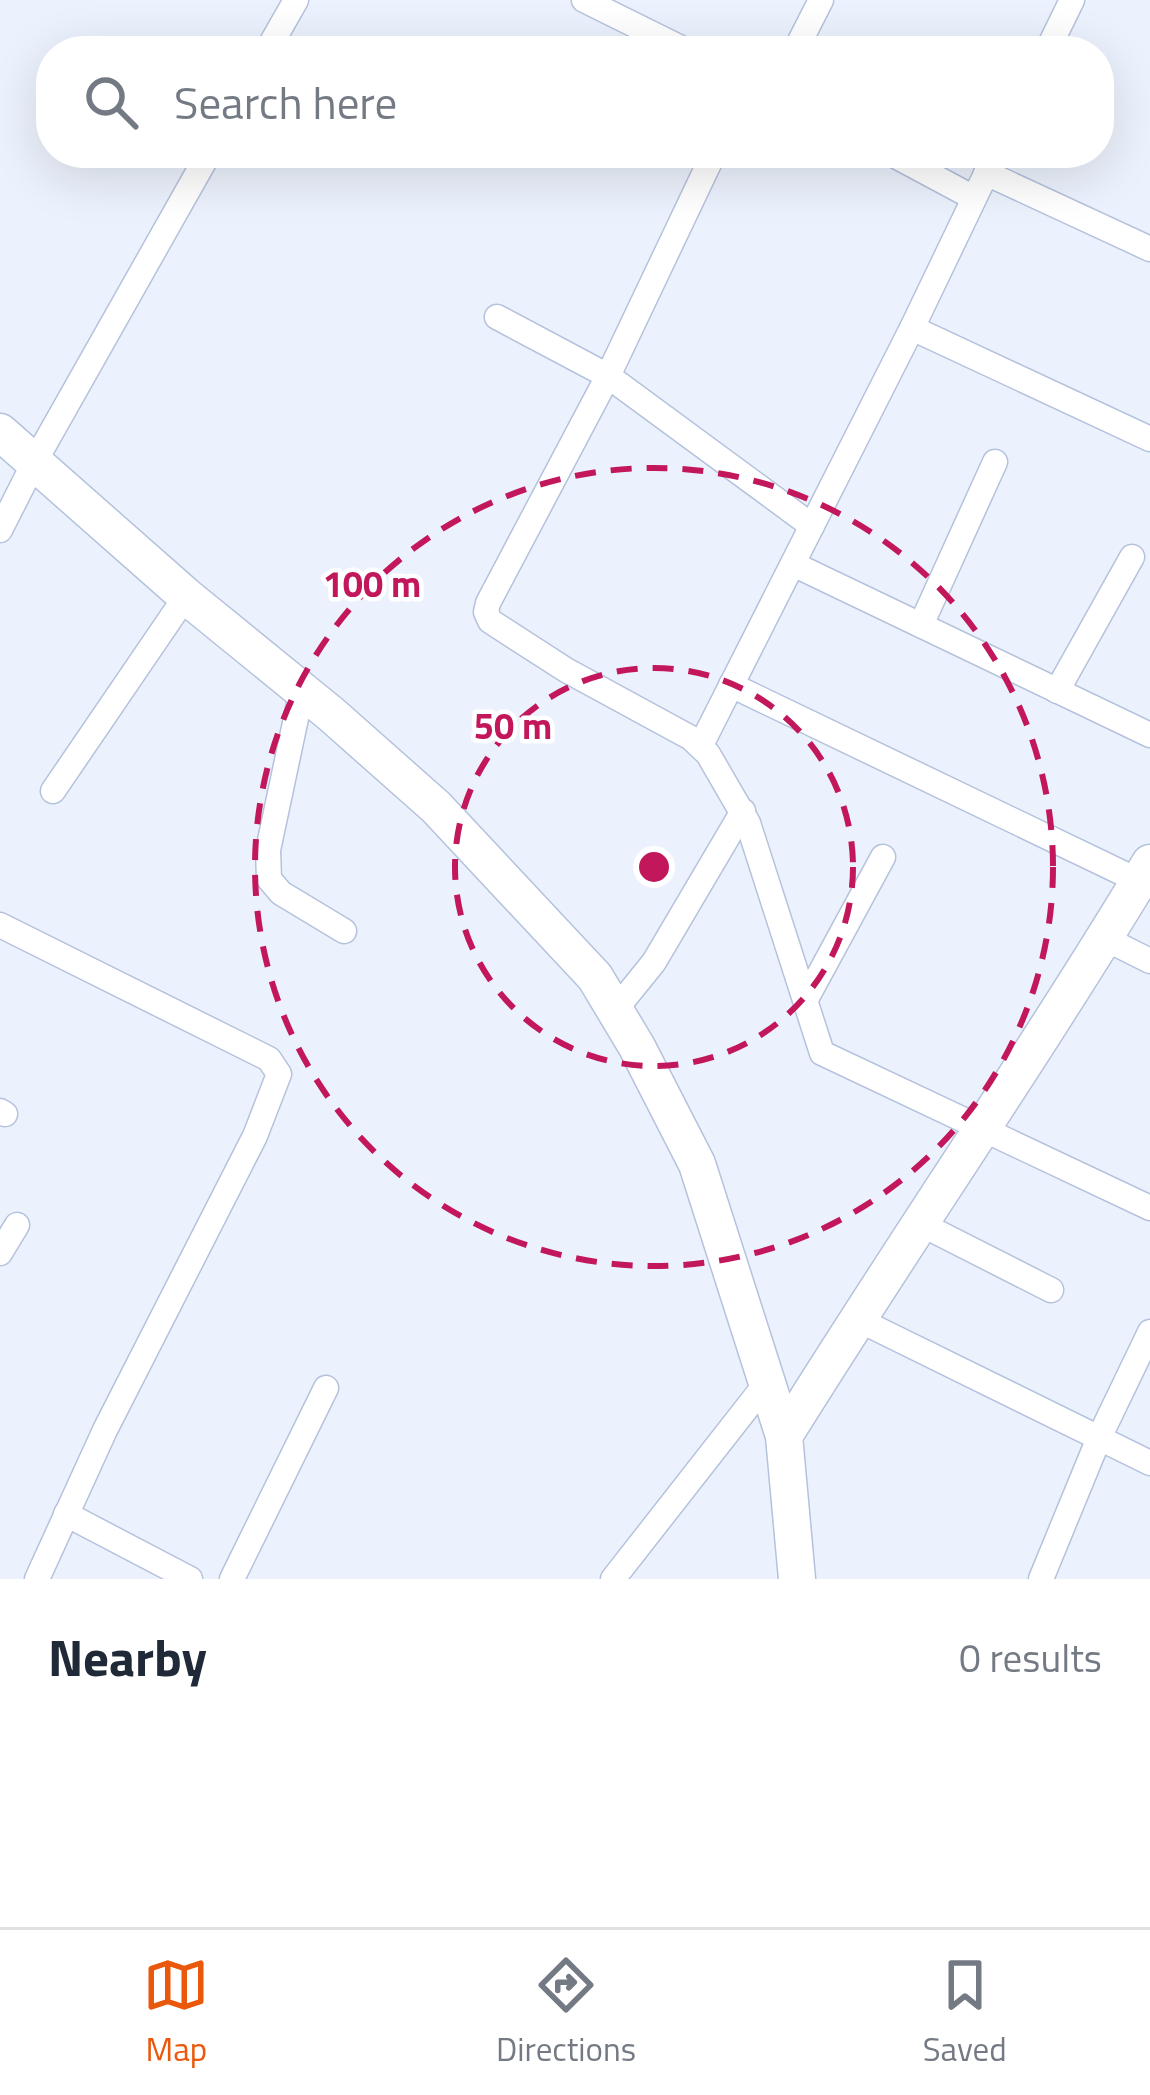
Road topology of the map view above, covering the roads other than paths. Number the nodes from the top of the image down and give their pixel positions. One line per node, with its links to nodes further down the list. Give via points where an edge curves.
1 (296, 0): 5 (street)
2 (820, 0): 7 (street)
3 (1072, 0): 8 (street)
4 (597, 3): 6 (street)
5 (276, 36)
6 (658, 36)
7 (802, 36)
8 (1054, 36)
9 (200, 168): 21 (street)
10 (707, 168): 18 (street)
11 (918, 168): 14 (street)
12 (989, 168): 14 (street)
13 (1000, 168): 15 (street)
14 (974, 198): 17 (street)
15 (1150, 249)
16 (497, 317): 18 (street)
17 (912, 328): 20 (street); 23 (street)
18 (608, 376): 23 (street); 33 (street, via 486,612 566,670)
19 (0, 432): 21 (street)
20 (1150, 439)
21 (35, 460): 24 (street); 27 (street)
22 (995, 462): 28 (street)
23 (812, 526): 26 (street)
24 (0, 530)
25 (1132, 557): 31 (street)
26 (793, 564): 28 (street); 29 (street)
27 (186, 596): 30 (street); 34 (street)
28 (921, 626): 31 (street)
29 (731, 685): 33 (street); 37 (street)
30 (302, 690): 39 (street, via 268,879); 43 (street, via 436,807 578,956)
31 (1057, 691): 32 (street)
32 (1150, 735)
33 (700, 745): 35 (street)
34 (53, 791)
35 (743, 811): 42 (street); 43 (street, via 654,962)
36 (883, 857): 42 (street)
37 (1144, 872): 40 (street)
38 (0, 925): 57 (street, via 269,1059 279,1074)
39 (344, 931)
40 (1102, 937): 41 (street); 44 (street)
41 (1150, 961)
42 (806, 999): 44 (street, via 822,1054)
43 (616, 1009): 52 (street, via 697,1164)
44 (982, 1128): 45 (street); 46 (street)
45 (1150, 1208)
46 (919, 1223): 49 (street); 50 (street)
47 (16, 1225): 48 (street)
48 (0, 1253)
49 (1051, 1290)
50 (856, 1319): 54 (street); 55 (street)
51 (1150, 1332): 55 (street)
52 (768, 1381): 54 (street); 61 (street)
53 (326, 1388): 60 (street)
54 (784, 1436): 62 (street)
55 (1099, 1438): 56 (street); 63 (street)
56 (1150, 1463)
57 (67, 1514): 58 (street); 59 (street)
58 (37, 1579)
59 (190, 1579)
60 (232, 1579)
61 (613, 1579)
62 (796, 1579)
63 (1041, 1579)

